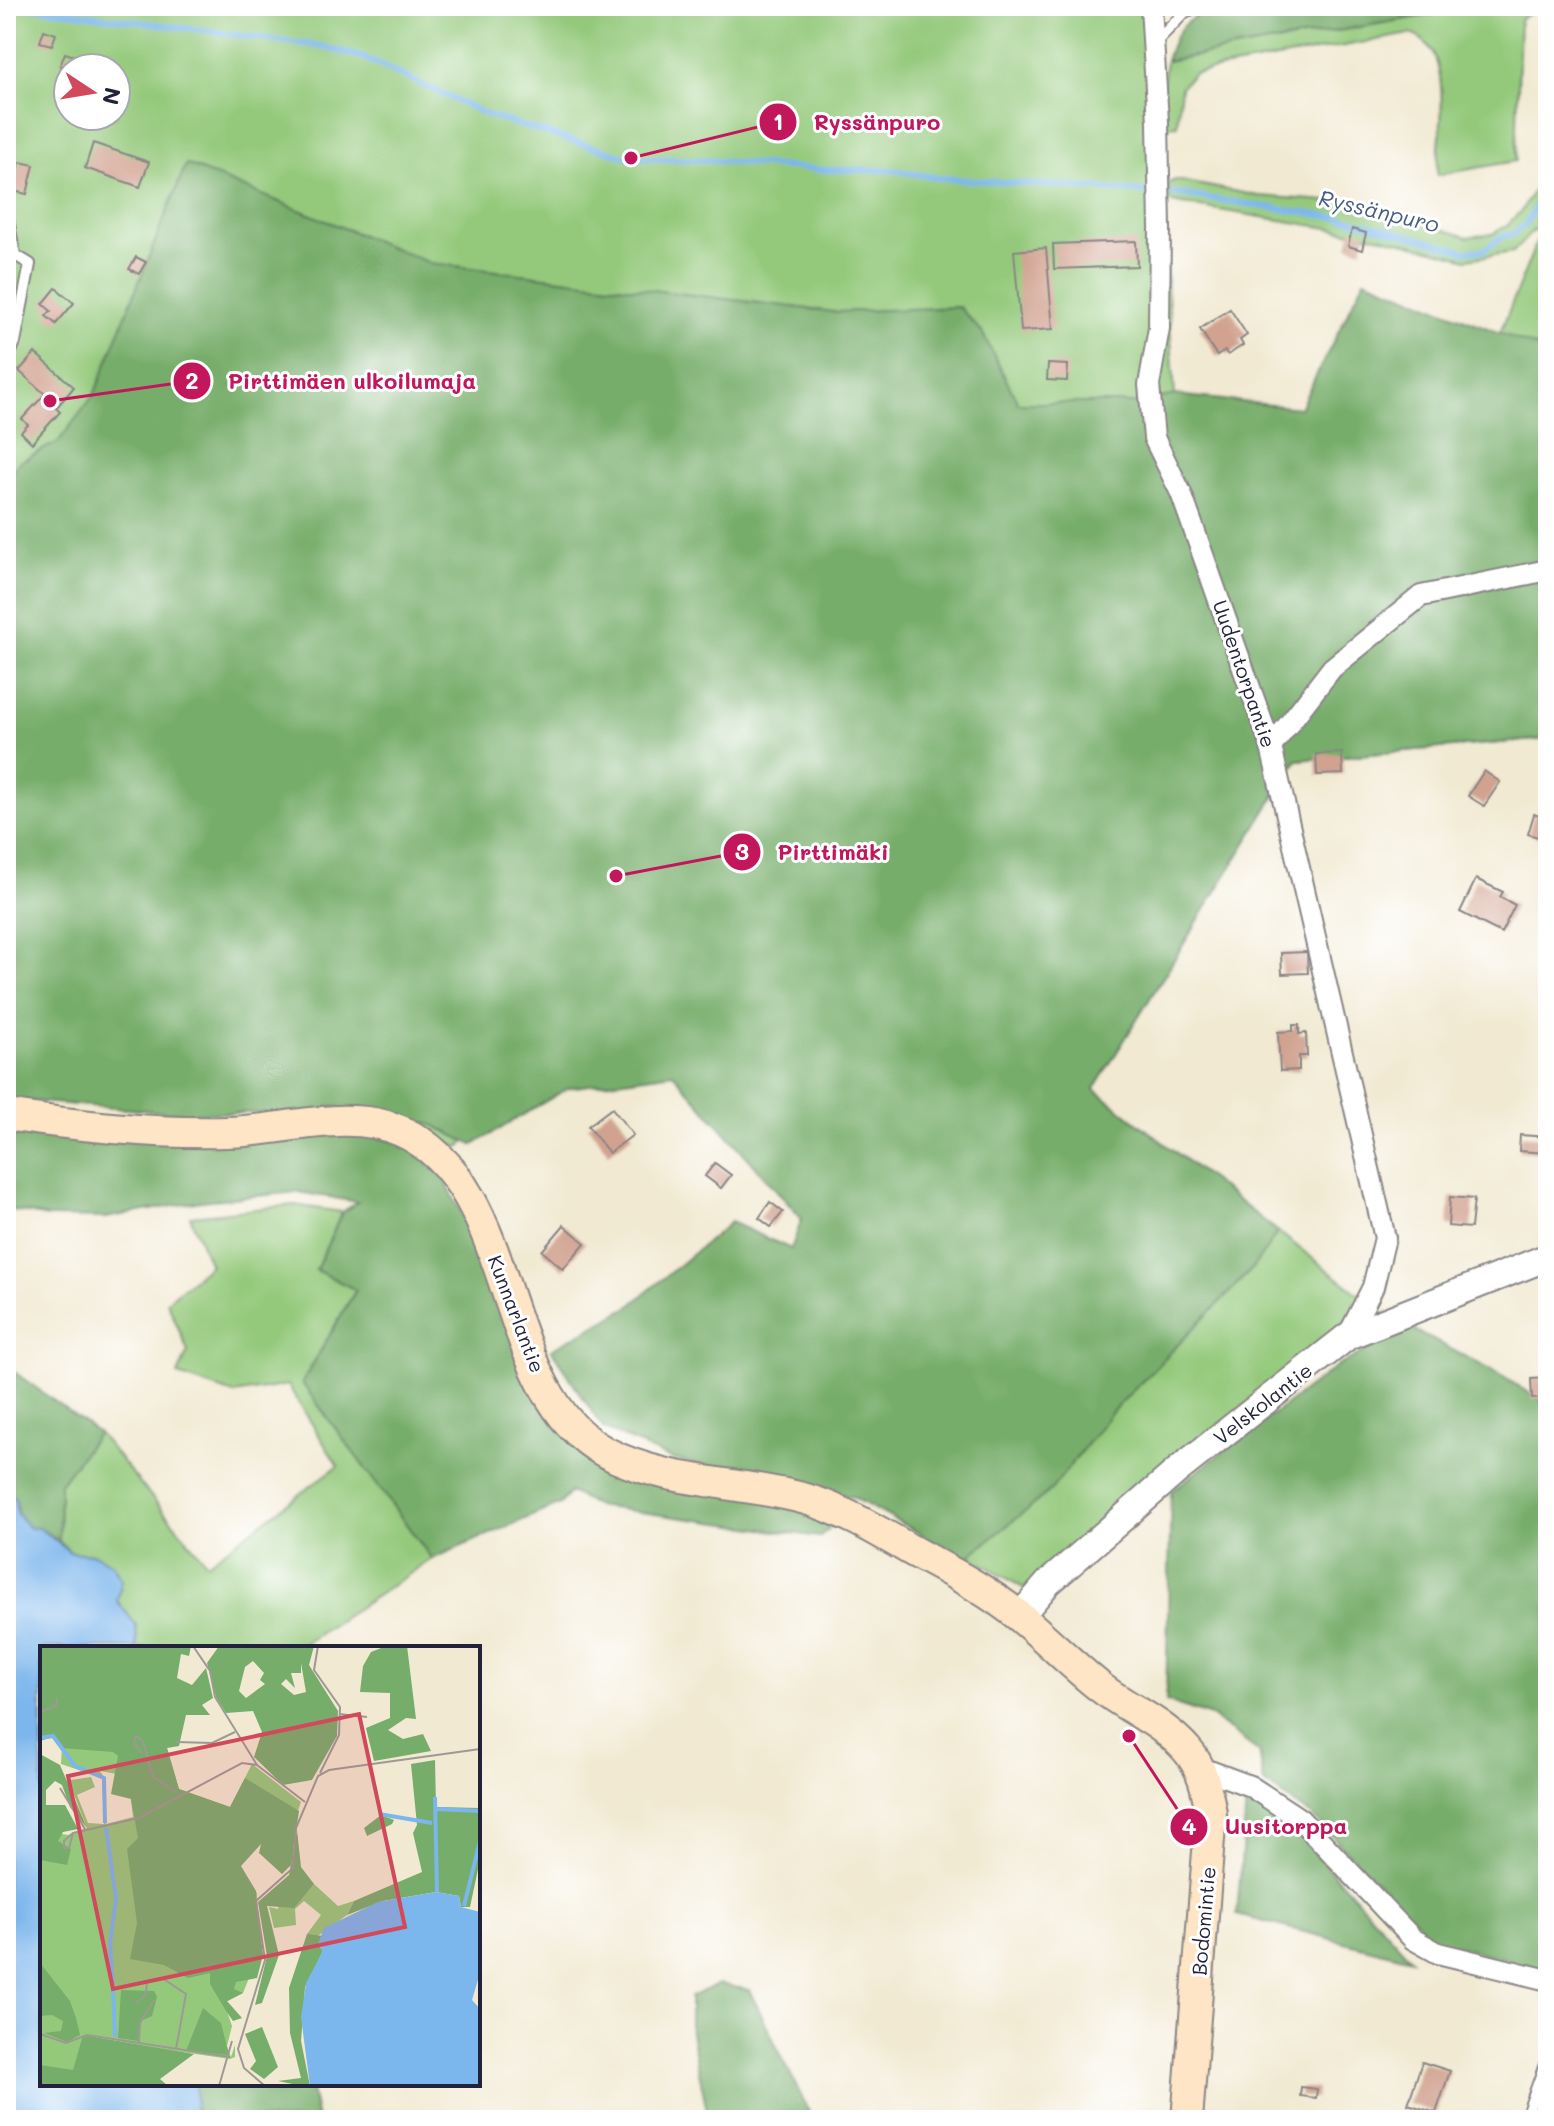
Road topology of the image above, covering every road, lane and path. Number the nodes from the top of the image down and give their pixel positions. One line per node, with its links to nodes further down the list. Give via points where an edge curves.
1 (1151, 6): 3 (street, Uudentorpantie)
2 (1200, 6): 3 (lane, via 1185,12)
3 (1153, 45): 8 (street, Uudentorpantie, via 1160,228 1159,328 1149,385 1154,438 1181,493)
4 (6, 209): 5 (lane)
5 (10, 254): 6 (lane, via 30,264)
6 (6, 363)
7 (1548, 570): 8 (street, via 1421,596 1332,668)
8 (1271, 747): 11 (street, Uudentorpantie, via 1385,1238 1373,1287)
9 (6, 1115): 12 (main road, Kunnarlantie, via 176,1131 269,1130 355,1121 403,1132 438,1157 472,1204 541,1380 566,1421 582,1436 634,1464 807,1500 852,1517 983,1590)
10 (1548, 1257): 11 (street, Velskolantie)
11 (1348, 1336): 12 (street, Velskolantie, via 1167,1480 1048,1583)
12 (1019, 1617): 13 (main road, Bodomintie, via 1102,1688 1167,1731)
13 (1199, 1767): 14 (street, via 1250,1786 1300,1819 1413,1939 1438,1953); 16 (main road, Bodomintie, via 1207,1789 1211,1836)
14 (1548, 1980)
15 (1548, 2056): 17 (lane)
16 (1187, 2120)
17 (1525, 2120)

